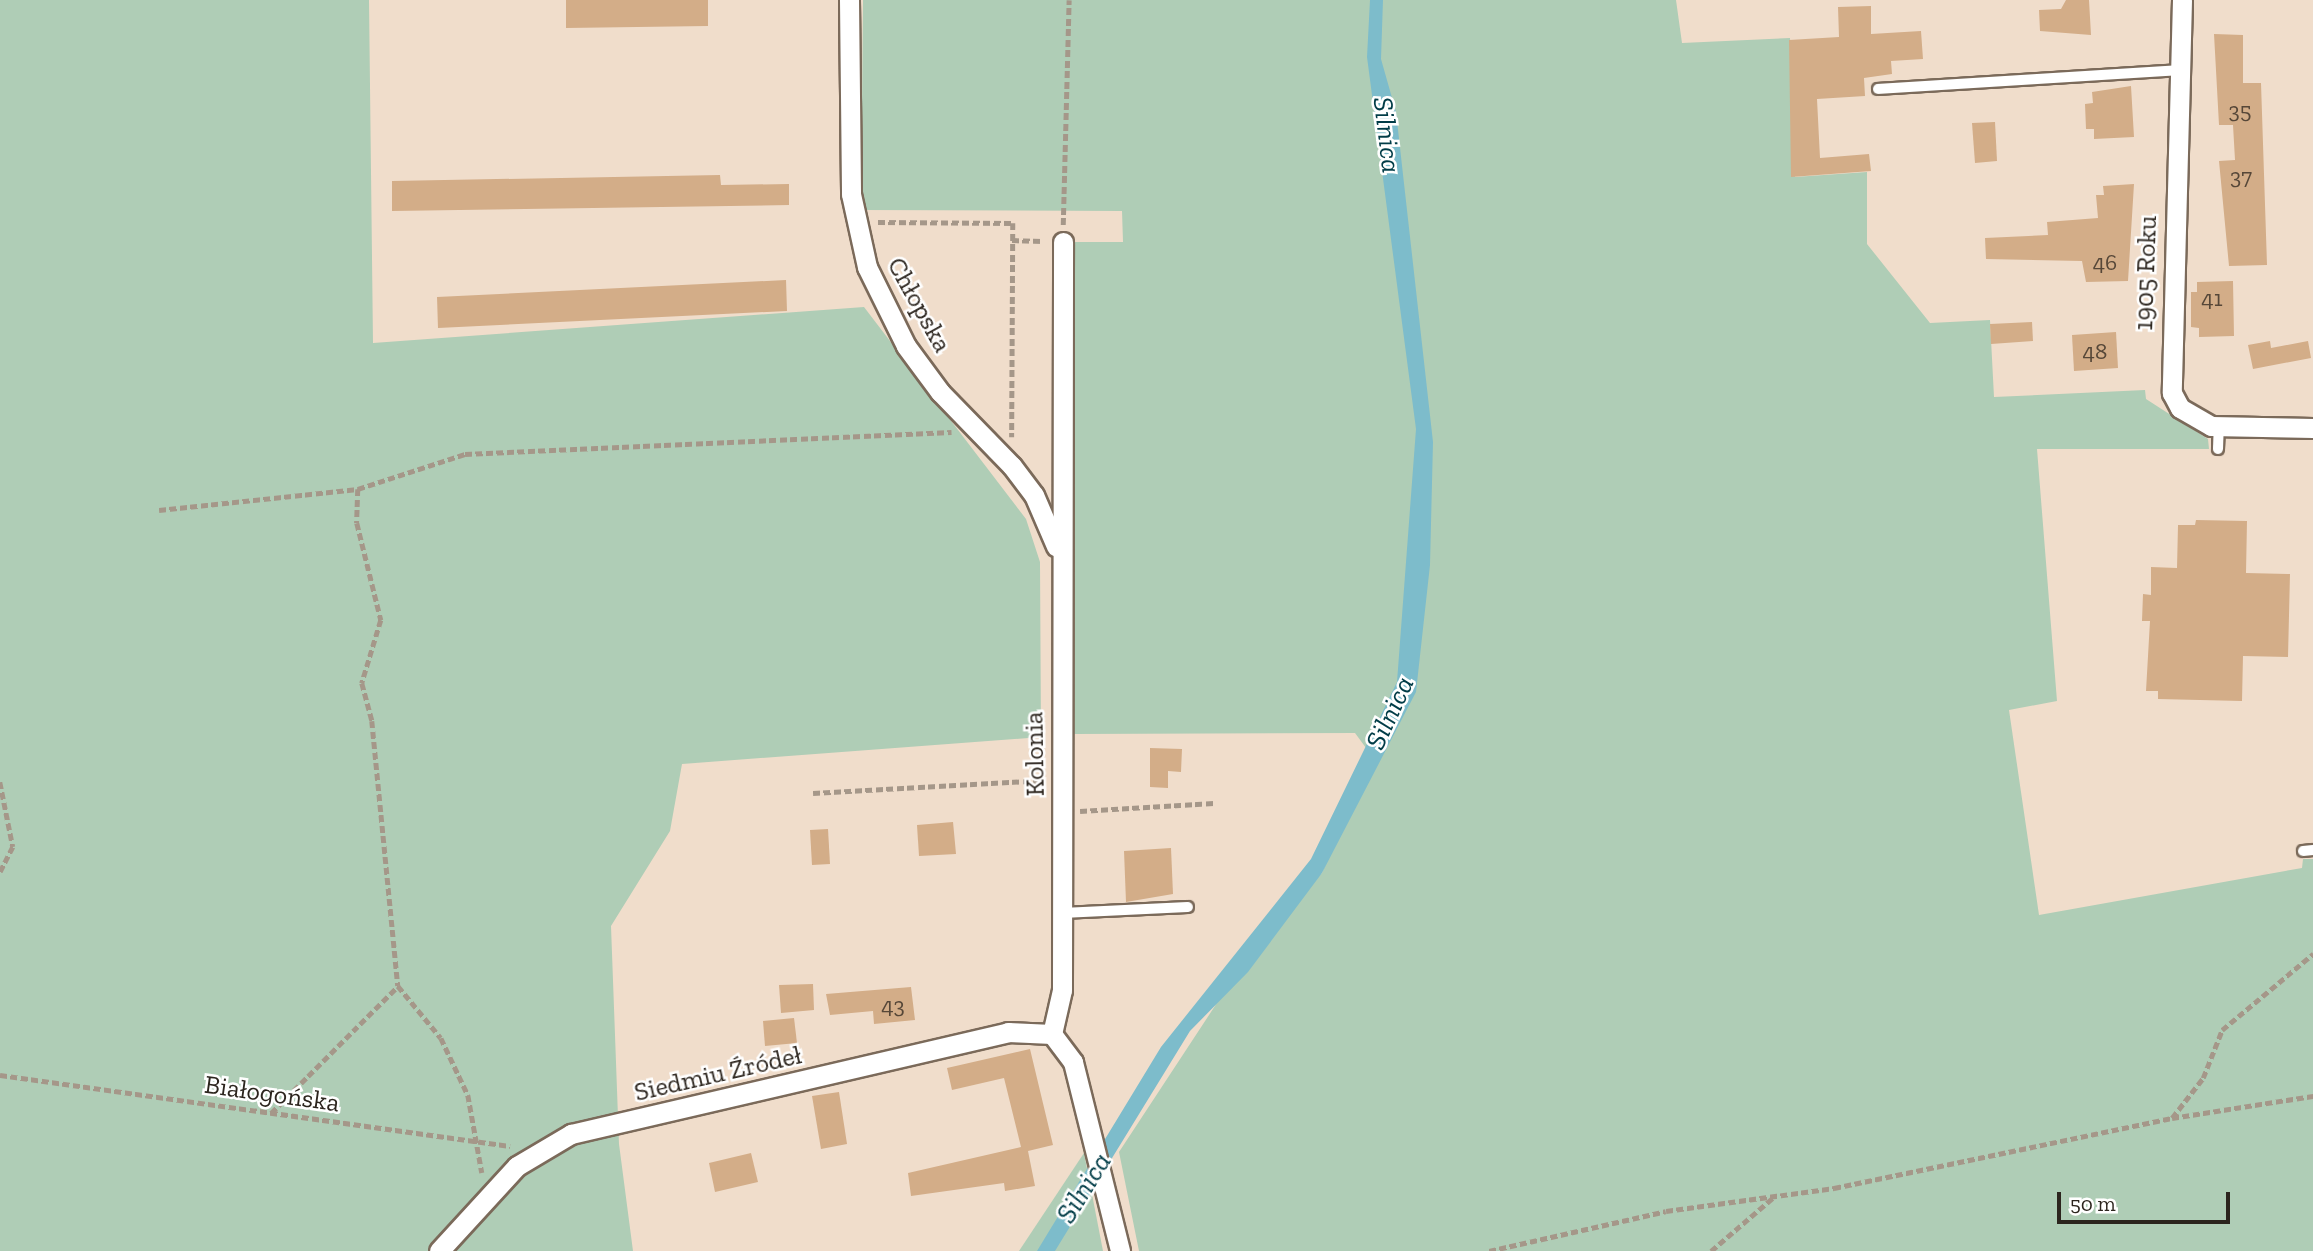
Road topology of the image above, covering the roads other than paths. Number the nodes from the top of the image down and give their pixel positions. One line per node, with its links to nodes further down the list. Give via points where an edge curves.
1 (849, 0): 9 (street, Chłopska, via 856,222 867,267 906,346 1034,495)
2 (2182, 0): 3 (street, 1905 Roku)
3 (2180, 69): 4 (lane); 6 (street, 1905 Roku, via 2172,393 2192,417)
4 (1878, 89)
5 (1063, 242): 9 (street, Kolonia)
6 (2219, 426): 7 (street, 1905 Roku); 8 (lane)
7 (2313, 428)
8 (2218, 449)
9 (1058, 550): 11 (street, Kolonia)
10 (1188, 907): 11 (lane)
11 (1062, 913): 12 (street, Kolonia, via 1062,989)
12 (1052, 1034): 13 (street, Siedmiu Źródeł, via 1008,1032 571,1134 538,1148 485,1195); 14 (street, via 1073,1062)
13 (439, 1251)
14 (1119, 1251)

